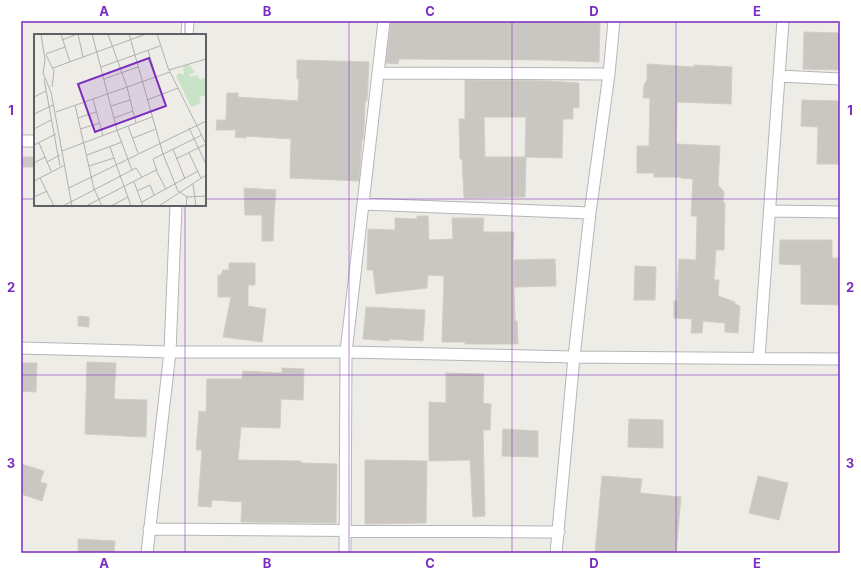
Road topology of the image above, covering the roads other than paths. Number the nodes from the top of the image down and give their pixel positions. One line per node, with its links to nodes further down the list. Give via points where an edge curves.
1 (188, 21): 5 (street)
2 (384, 21): 6 (street)
3 (614, 21): 7 (street)
4 (783, 21): 8 (street)
5 (187, 34)
6 (379, 73): 7 (street); 12 (street)
7 (609, 74): 16 (street)
8 (779, 76): 9 (street); 14 (street)
9 (840, 79)
10 (21, 141): 11 (street)
11 (34, 141)
12 (363, 204): 16 (street); 19 (street)
13 (176, 206): 18 (street)
14 (770, 211): 15 (street); 21 (street)
15 (840, 212)
16 (590, 213): 20 (street)
17 (21, 348): 18 (street)
18 (170, 352): 19 (street); 23 (street)
19 (346, 352): 20 (street); 24 (street)
20 (574, 357): 21 (street); 25 (street)
21 (760, 358): 22 (street)
22 (840, 359)
23 (149, 529): 24 (street); 26 (street)
24 (345, 530): 25 (street); 27 (street)
25 (559, 532): 28 (street)
26 (148, 553)
27 (344, 553)
28 (556, 553)

